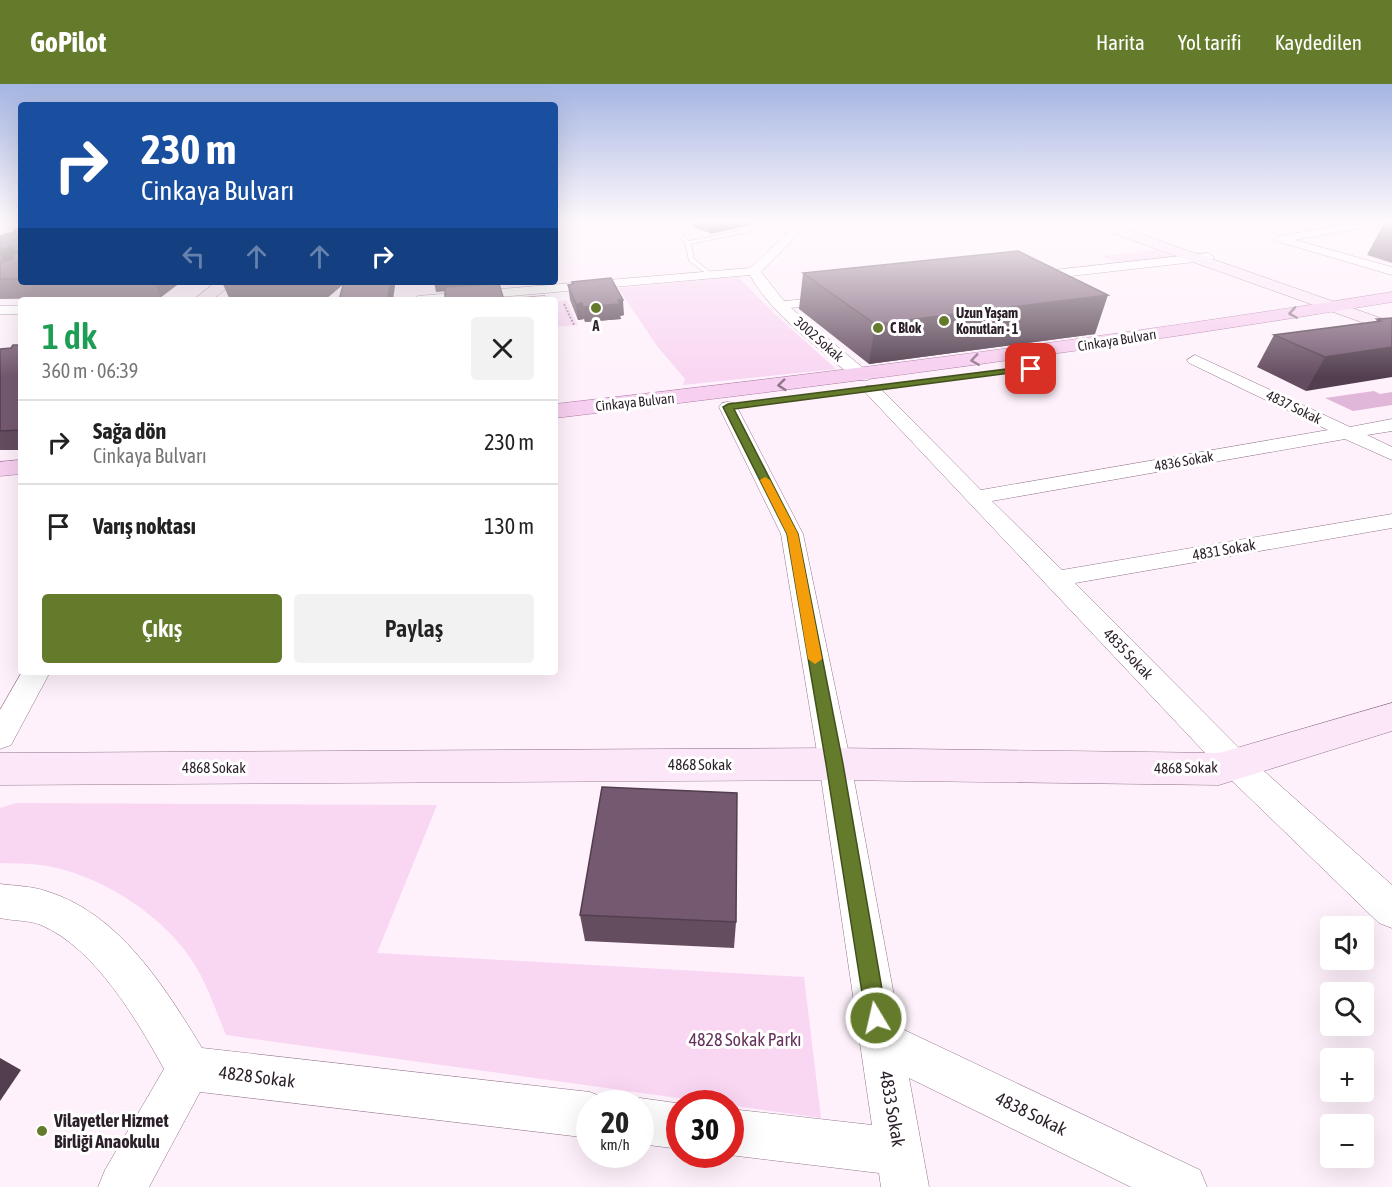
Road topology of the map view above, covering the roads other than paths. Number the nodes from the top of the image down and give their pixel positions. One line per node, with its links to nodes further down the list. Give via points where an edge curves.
1 (706, 274): 8 (street)
2 (755, 274): 11 (street, 3002 Sokak)
3 (1050, 274): 5 (street)
4 (1249, 274): 12 (street)
5 (1018, 278)
6 (223, 285): 7 (street)
7 (205, 297)
8 (487, 297)
9 (852, 297): 11 (street)
10 (1392, 297): 12 (main road, Cinkaya Bulvarı)
11 (781, 305): 19 (street, 3002 Sokak)
12 (1340, 306): 15 (street); 19 (main road, Cinkaya Bulvarı, one-way to 19)
13 (0, 310): 14 (street)
14 (18, 310)
15 (1387, 321): 16 (main road)
16 (1327, 328)
17 (1292, 333): 19 (main road, Cinkaya Bulvarı)
18 (1195, 360): 24 (street, 4837 Sokak)
19 (867, 383): 20 (main road, Cinkaya Bulvarı); 21 (main road, Cinkaya Bulvarı, one-way to 21); 30 (street, 4835 Sokak)
20 (728, 407): 23 (main road, Cinkaya Bulvarı); 36 (street, 4833 Sokak, via 792,534)
21 (558, 411)
22 (1392, 425): 24 (street, 4836 Sokak)
23 (558, 428)
24 (1348, 433): 25 (street, 4837 Sokak); 30 (street, 4836 Sokak)
25 (1392, 454)
26 (18, 467): 27 (main road)
27 (0, 469)
28 (18, 486): 29 (main road)
29 (0, 488)
30 (976, 497): 32 (street, 4835 Sokak)
31 (1392, 521): 32 (street, 4831 Sokak)
32 (1055, 579): 37 (street, 4835 Sokak)
33 (34, 675): 35 (street)
34 (1392, 717): 37 (street, 4868 Sokak)
35 (0, 737)
36 (835, 764): 37 (street, 4868 Sokak, via 1219,769); 38 (street, 4868 Sokak); 41 (street, 4833 Sokak)
37 (1236, 765): 40 (street, 4835 Sokak)
38 (0, 769)
39 (0, 901): 42 (street, via 50,910 94,938 156,1014)
40 (1392, 910)
41 (880, 1041): 45 (street, 4833 Sokak); 47 (street, 4838 Sokak)
42 (189, 1069): 43 (street, 4828 Sokak); 46 (street)
43 (576, 1114)
44 (744, 1135): 45 (street)
45 (903, 1169)
46 (122, 1187)
47 (1183, 1187)

